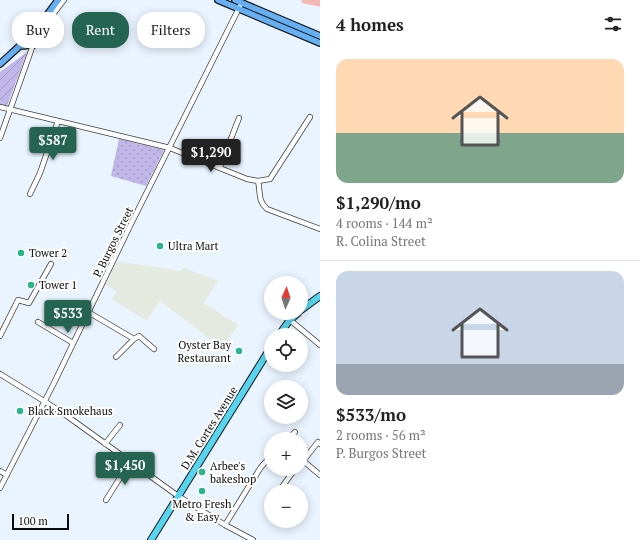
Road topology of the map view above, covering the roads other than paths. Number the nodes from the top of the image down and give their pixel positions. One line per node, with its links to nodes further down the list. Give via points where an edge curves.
1 (58, 0): 6 (main road)
2 (64, 0): 7 (street)
3 (218, 0): 5 (main road)
4 (235, 0): 5 (main road)
5 (240, 6): 8 (main road); 9 (main road); 19 (street, P. Burgos Street)
6 (50, 12)
7 (55, 12)
8 (320, 36)
9 (320, 43)
10 (18, 48): 12 (main road)
11 (32, 48): 14 (street)
12 (0, 64)
13 (0, 107): 14 (street)
14 (10, 109): 17 (street); 18 (street)
15 (310, 117): 21 (street, via 270,179)
16 (239, 118): 20 (street)
17 (58, 121): 19 (street); 22 (street)
18 (0, 138)
19 (170, 148): 20 (street); 27 (street, P. Burgos Street)
20 (220, 167): 21 (street, via 243,178)
21 (258, 181): 23 (street, via 260,198 267,209)
22 (30, 194)
23 (320, 229)
24 (51, 264): 31 (street, via 29,303 18,300)
25 (320, 296): 26 (highway)
26 (308, 305)
27 (88, 312): 32 (street); 33 (street, P. Burgos Street)
28 (290, 320): 30 (highway); 34 (street)
29 (38, 322): 33 (street)
30 (284, 328)
31 (0, 336)
32 (134, 339): 35 (street, via 139,336); 36 (street)
33 (73, 342): 39 (street, P. Burgos Street)
34 (320, 345)
35 (154, 349)
36 (116, 356)
37 (264, 358): 51 (highway, D.M. Cortes Avenue)
38 (0, 374): 39 (street)
39 (44, 401): 41 (street); 48 (street, P. Burgos Street)
40 (120, 425): 41 (street)
41 (105, 444): 44 (street)
42 (320, 444): 43 (street, via 318,442)
43 (308, 453)
44 (130, 462): 51 (street); 52 (street)
45 (264, 464): 53 (street)
46 (308, 465): 49 (street)
47 (0, 472): 48 (street)
48 (7, 475): 50 (street, P. Burgos Street)
49 (320, 475)
50 (0, 488)
51 (178, 496): 53 (street); 54 (highway, D.M. Cortes Avenue)
52 (106, 500)
53 (225, 525): 55 (street)
54 (151, 540)
55 (253, 540)

